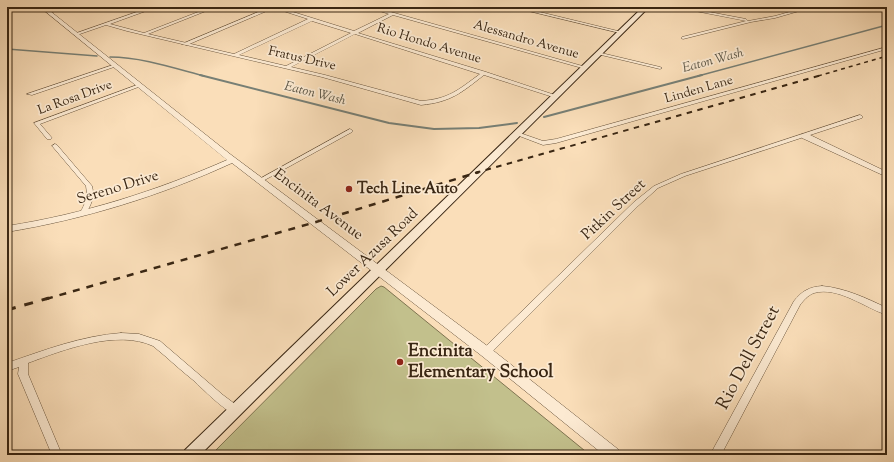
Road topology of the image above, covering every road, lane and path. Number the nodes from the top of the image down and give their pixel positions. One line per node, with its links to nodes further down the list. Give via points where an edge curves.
1 (42, 7): 11 (street, Encinita Avenue)
2 (65, 7): 11 (street)
3 (155, 7): 15 (street)
4 (214, 7): 19 (street)
5 (274, 7): 13 (street, Rio Hondo Avenue); 21 (street)
6 (369, 7): 12 (street, Alessandro Avenue)
7 (514, 7): 16 (street)
8 (646, 7): 16 (main road, Lower Azusa Road)
9 (677, 7): 14 (street)
10 (811, 7): 14 (street)
11 (49, 12): 18 (street, Encinita Avenue)
12 (392, 14): 17 (street); 27 (street, Alessandro Avenue)
13 (312, 19): 17 (street, Rio Hondo Avenue); 24 (street)
14 (751, 21): 20 (street)
15 (106, 24): 18 (street); 19 (street, Fratus Drive)
16 (620, 32): 23 (main road, Lower Azusa Road)
17 (354, 33): 26 (street); 29 (street, Rio Hondo Avenue)
18 (76, 34): 25 (street, Encinita Avenue)
19 (143, 34): 21 (street, Fratus Drive)
20 (683, 38)
21 (185, 44): 24 (street, Fratus Drive)
22 (887, 48): 35 (street, Linden Lane, via 556,141 543,143)
23 (598, 53): 27 (main road, Lower Azusa Road); 28 (street)
24 (235, 55): 26 (street, Fratus Drive)
25 (115, 66): 30 (street, Encinita Avenue); 31 (street, La Rosa Drive)
26 (288, 67): 29 (street, Fratus Drive, via 421,103 450,98)
27 (584, 68): 32 (main road, Lower Azusa Road)
28 (660, 68)
29 (484, 73): 32 (street, Rio Hondo Avenue)
30 (139, 86): 37 (street, La Rosa Drive, via 36,123); 39 (street, Encinita Avenue)
31 (30, 94)
32 (556, 96): 35 (main road, Lower Azusa Road)
33 (860, 117): 36 (street, Pitkin Street)
34 (350, 131): 41 (street)
35 (517, 134): 44 (main road, Lower Azusa Road)
36 (805, 136): 40 (street); 46 (street, Pitkin Street, via 683,175 656,187)
37 (49, 138)
38 (55, 146): 42 (street, via 89,186 90,202)
39 (233, 160): 41 (street, Encinita Avenue); 42 (street, Sereno Drive, via 169,187)
40 (887, 174)
41 (259, 180): 44 (street, Encinita Avenue)
42 (84, 213): 43 (street, Sereno Drive)
43 (7, 229)
44 (378, 270): 46 (street, Encinita Avenue); 49 (main road, Lower Azusa Road)
45 (887, 312): 53 (street, Rio Dell Street, via 847,294 822,289 804,294)
46 (486, 352): 52 (street, Encinita Avenue)
47 (24, 361): 48 (street); 49 (street, via 95,339 114,336 145,338 157,344); 50 (street, via 23,374)
48 (7, 367)
49 (236, 410): 51 (main road, Lower Azusa Road)
50 (57, 455)
51 (190, 455)
52 (614, 455)
53 (715, 455)

